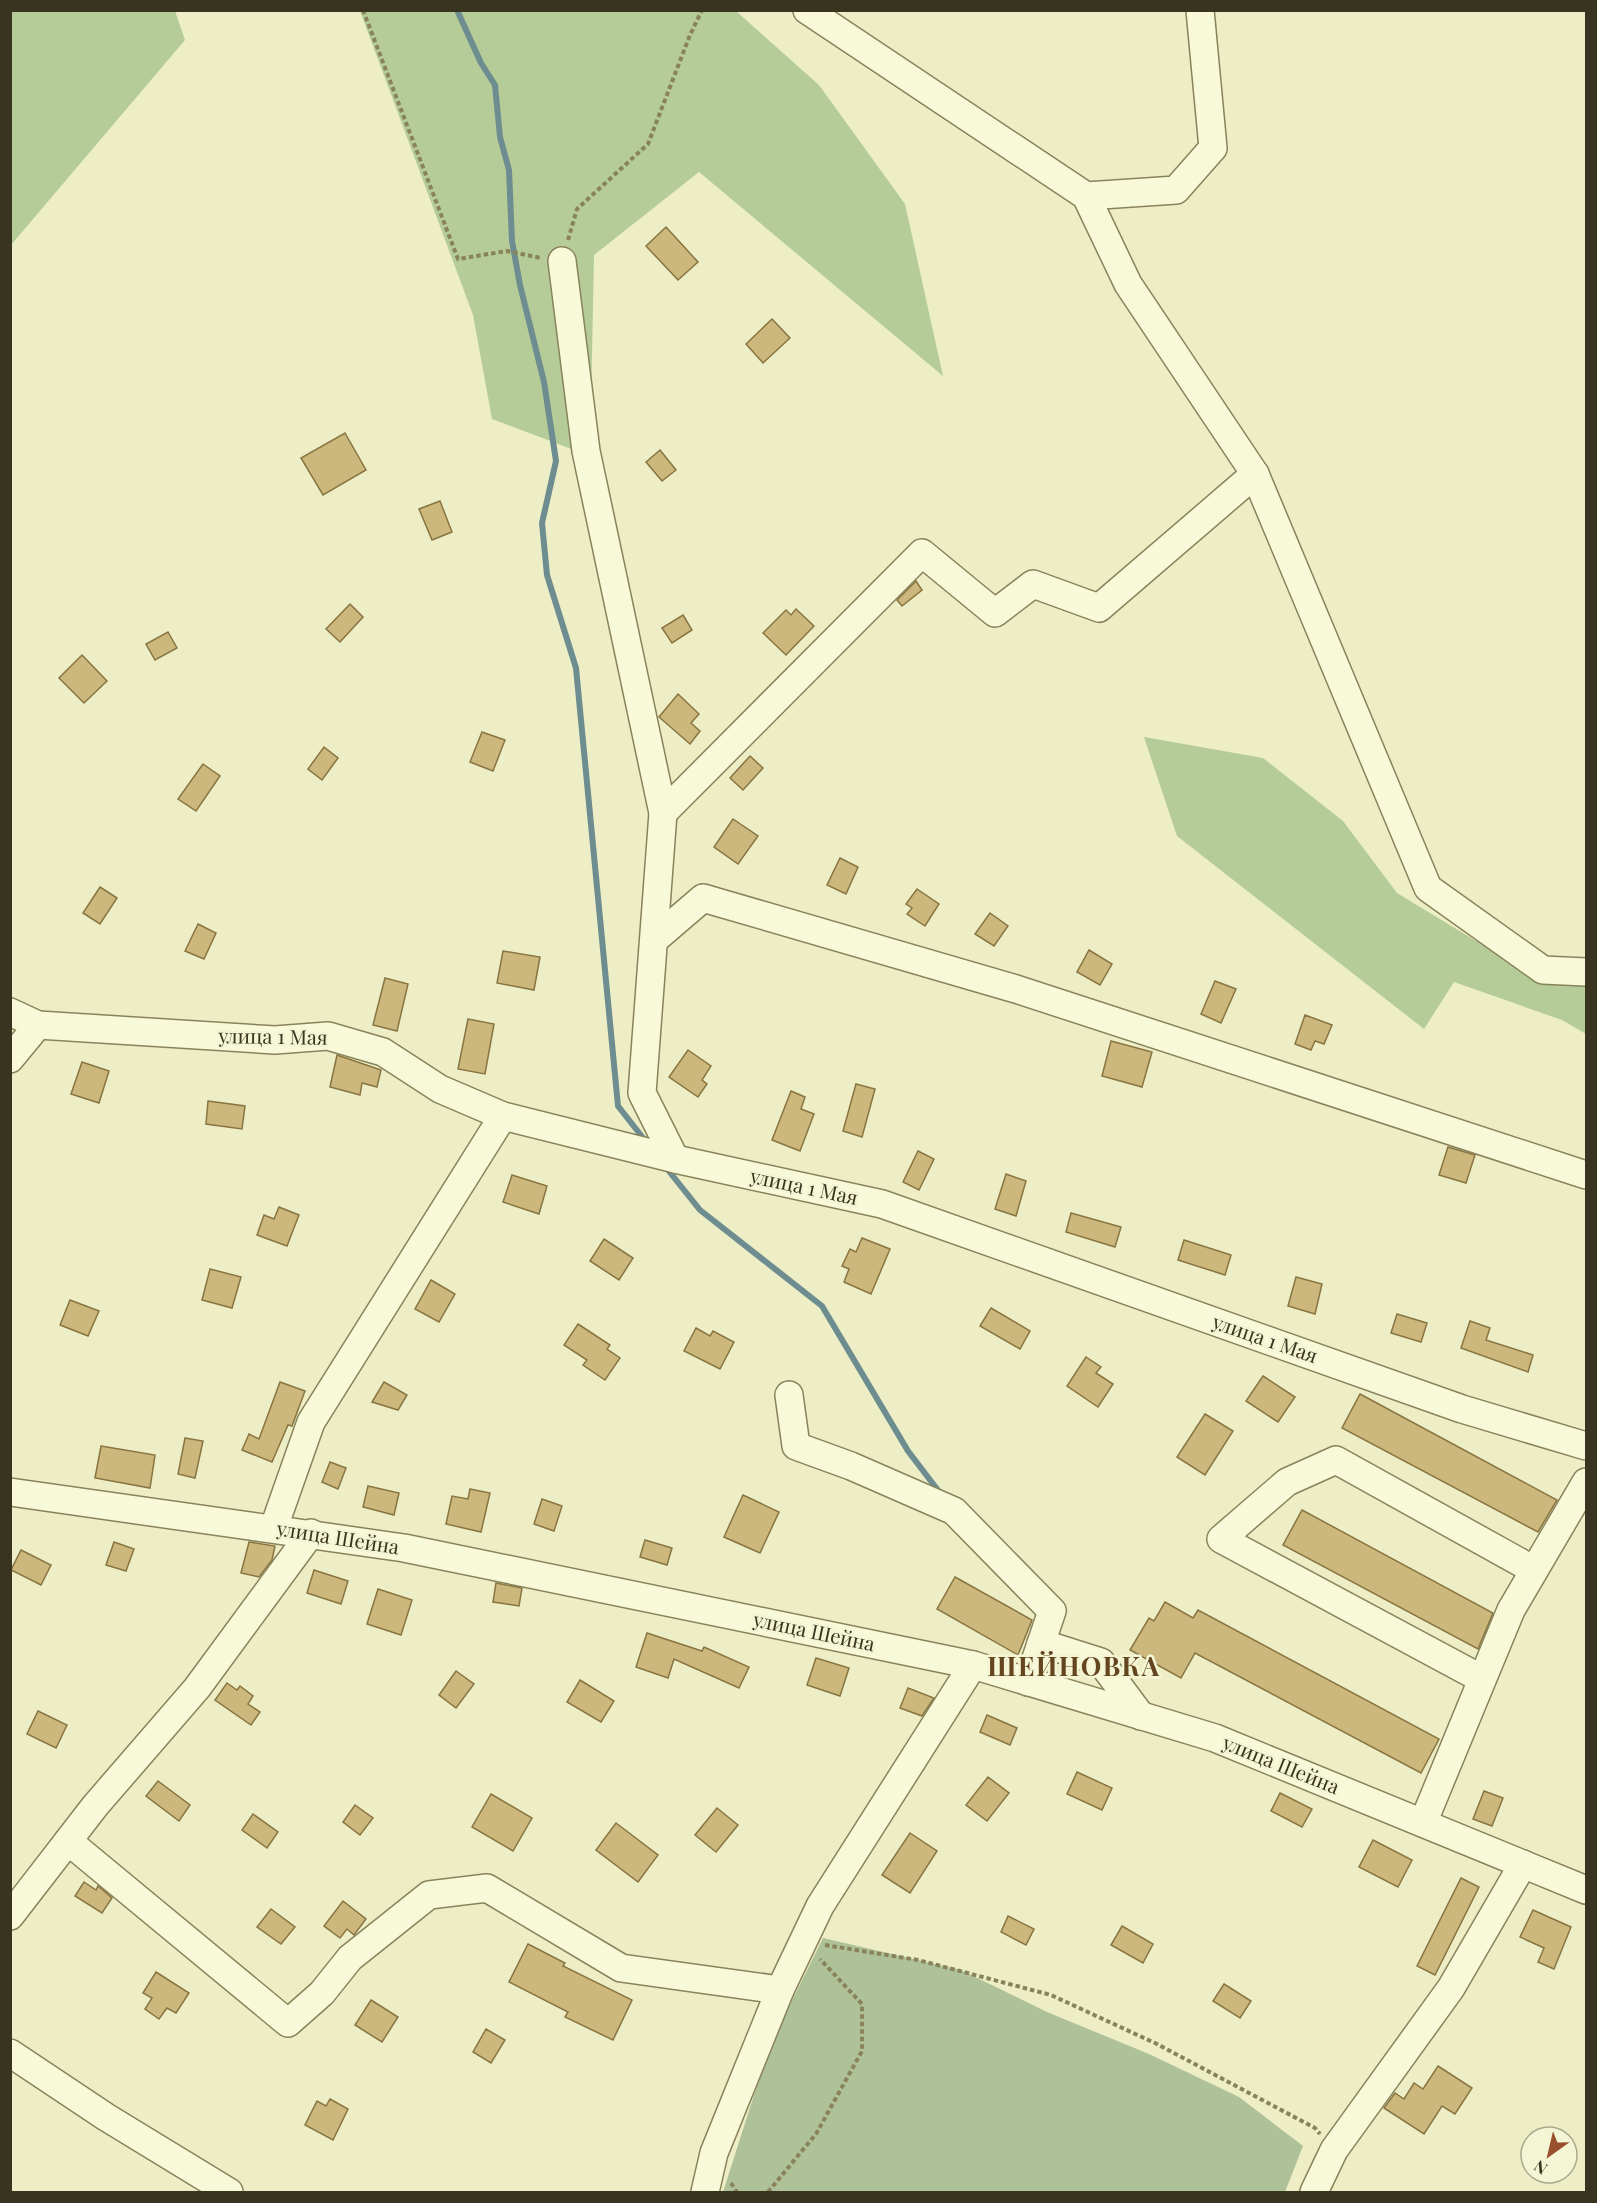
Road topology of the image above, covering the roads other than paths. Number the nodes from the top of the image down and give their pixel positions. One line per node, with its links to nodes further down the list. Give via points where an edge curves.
1 (807, 10): 3 (street)
2 (1200, 10): 3 (street, via 1214,148 1176,190)
3 (1086, 196): 5 (street, via 1128,284)
4 (562, 261): 6 (street, via 585,451)
5 (1255, 474): 6 (street, via 1099,608 1033,584 995,614 922,553); 8 (street, via 1428,888 1544,970)
6 (663, 813): 7 (street)
7 (654, 939): 13 (street, via 642,1093); 14 (street, via 703,898 1016,989)
8 (1587, 972)
9 (10, 1012): 10 (street, улица 1 Мая)
10 (38, 1025): 11 (street); 12 (street, улица 1 Мая, via 275,1040 328,1036 383,1052 440,1089)
11 (10, 1059)
12 (503, 1116): 13 (street, улица 1 Мая); 19 (street, via 311,1422)
13 (675, 1159): 16 (street, улица 1 Мая, via 882,1204 1462,1409)
14 (1587, 1175)
15 (789, 1395): 22 (street, via 796,1446 954,1511 1052,1611)
16 (1587, 1446)
17 (1587, 1482): 21 (street)
18 (10, 1492): 19 (street, улица Шейна)
19 (274, 1527): 20 (street, улица Шейна)
20 (311, 1533): 23 (street, улица Шейна, via 404,1548); 28 (street, via 203,1680)
21 (1534, 1570): 24 (street, via 1511,1610); 24 (street, via 1336,1460 1287,1482 1221,1539)
22 (1041, 1643): 25 (street); 26 (street, via 1101,1662)
23 (973, 1665): 25 (street, улица Шейна); 32 (street, via 820,1906)
24 (1482, 1679): 27 (street)
25 (1028, 1682): 26 (street, улица Шейна)
26 (1141, 1716): 27 (street, улица Шейна, via 1215,1738)
27 (1423, 1823): 29 (street, улица Шейна)
28 (68, 1841): 31 (street); 32 (street, via 288,2023 322,1993 350,1958 429,1896 487,1888 621,1968)
29 (1522, 1864): 30 (street, улица Шейна); 38 (street, via 1451,1988 1334,2150)
30 (1587, 1890)
31 (10, 1916)
32 (780, 1990): 34 (street)
33 (10, 2054): 35 (street)
34 (714, 2153): 36 (street); 37 (street)
35 (229, 2193)
36 (683, 2193)
37 (705, 2193)
38 (1314, 2193)

